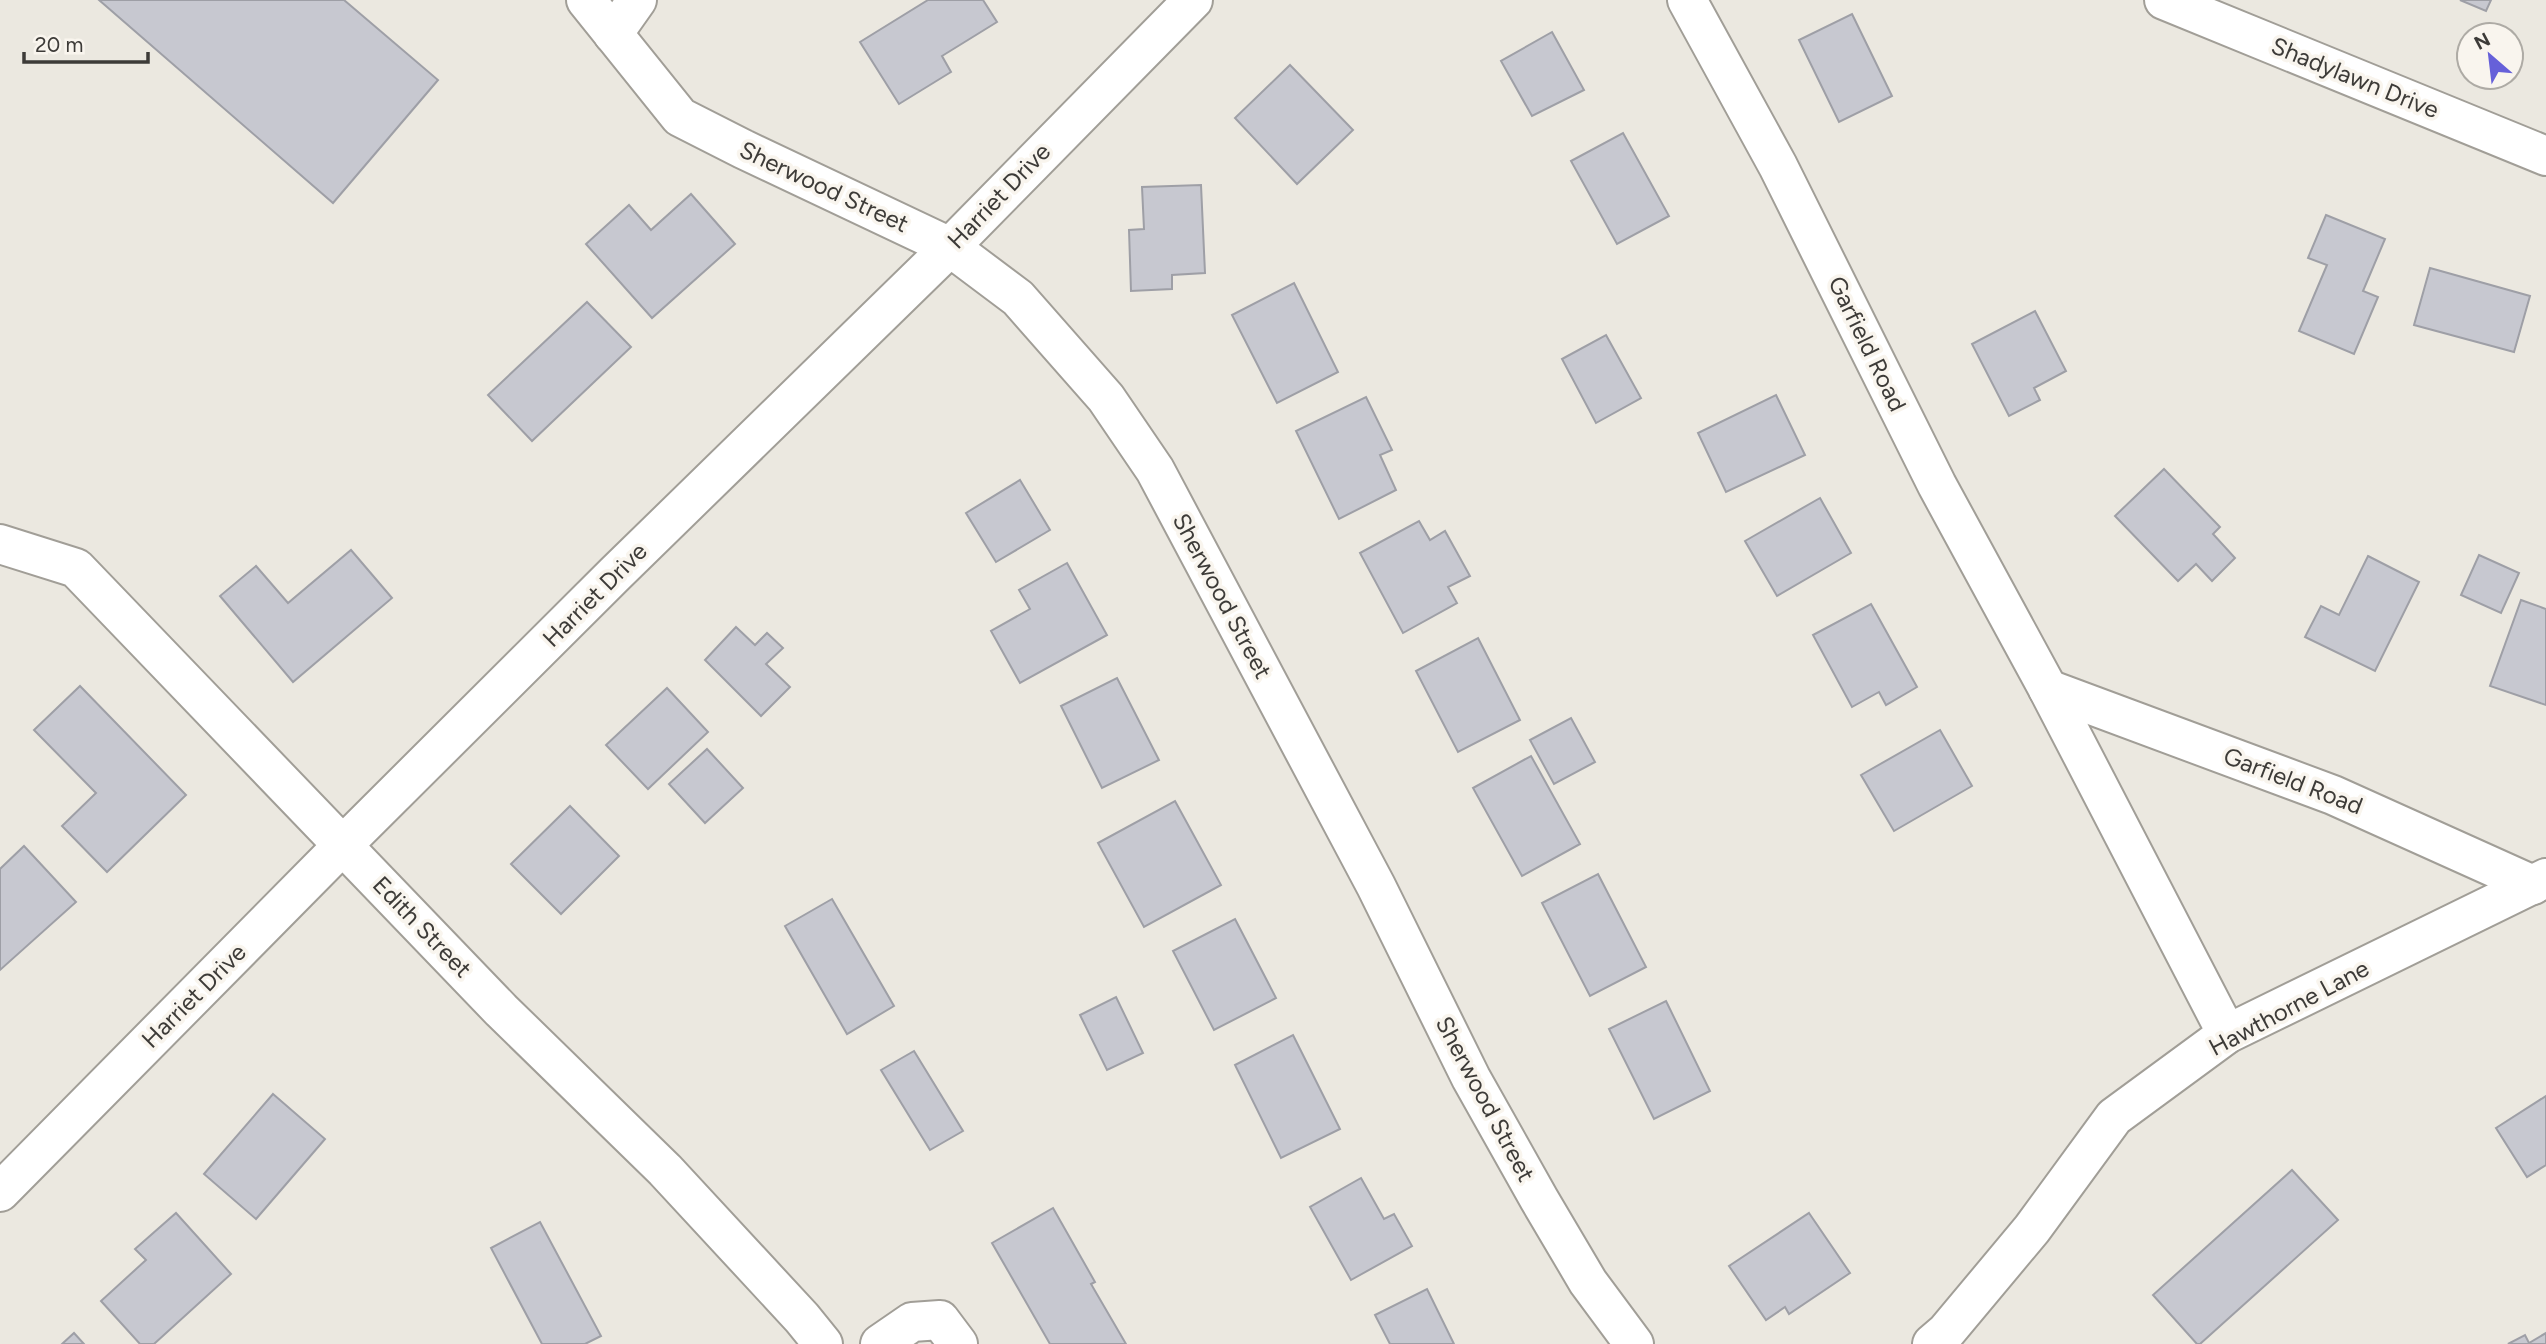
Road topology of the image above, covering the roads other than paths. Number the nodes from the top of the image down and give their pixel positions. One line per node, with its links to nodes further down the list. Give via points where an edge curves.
1 (586, 0): 6 (street, Sherwood Street)
2 (637, 0): 6 (street)
3 (1193, 0): 8 (street, Harriet Drive)
4 (1686, 0): 10 (street, Garfield Road, via 1778,166 1937,485)
5 (2164, 0): 7 (street, Shadylawn Drive)
6 (613, 34): 8 (street, Sherwood Street, via 680,117)
7 (2546, 156)
8 (950, 247): 11 (street, Harriet Drive); 18 (street, Sherwood Street, via 1018,299 1071,356 1106,397 1155,470 1376,886 1471,1077 1588,1282)
9 (0, 544): 11 (street, Edith Street, via 76,568)
10 (2048, 689): 12 (street, Garfield Road, via 2333,795); 13 (street, Garfield Road)
11 (343, 845): 14 (street, Harriet Drive); 15 (street, Edith Street, via 501,1010 665,1170)
12 (2540, 882): 13 (street, Hawthorne Lane)
13 (2227, 1034): 19 (street, Hawthorne Lane, via 2114,1117 2032,1229)
14 (0, 1192)
15 (823, 1344)
16 (880, 1344): 17 (street, via 912,1322 940,1320)
17 (958, 1344)
18 (1634, 1344)
19 (1932, 1344)

